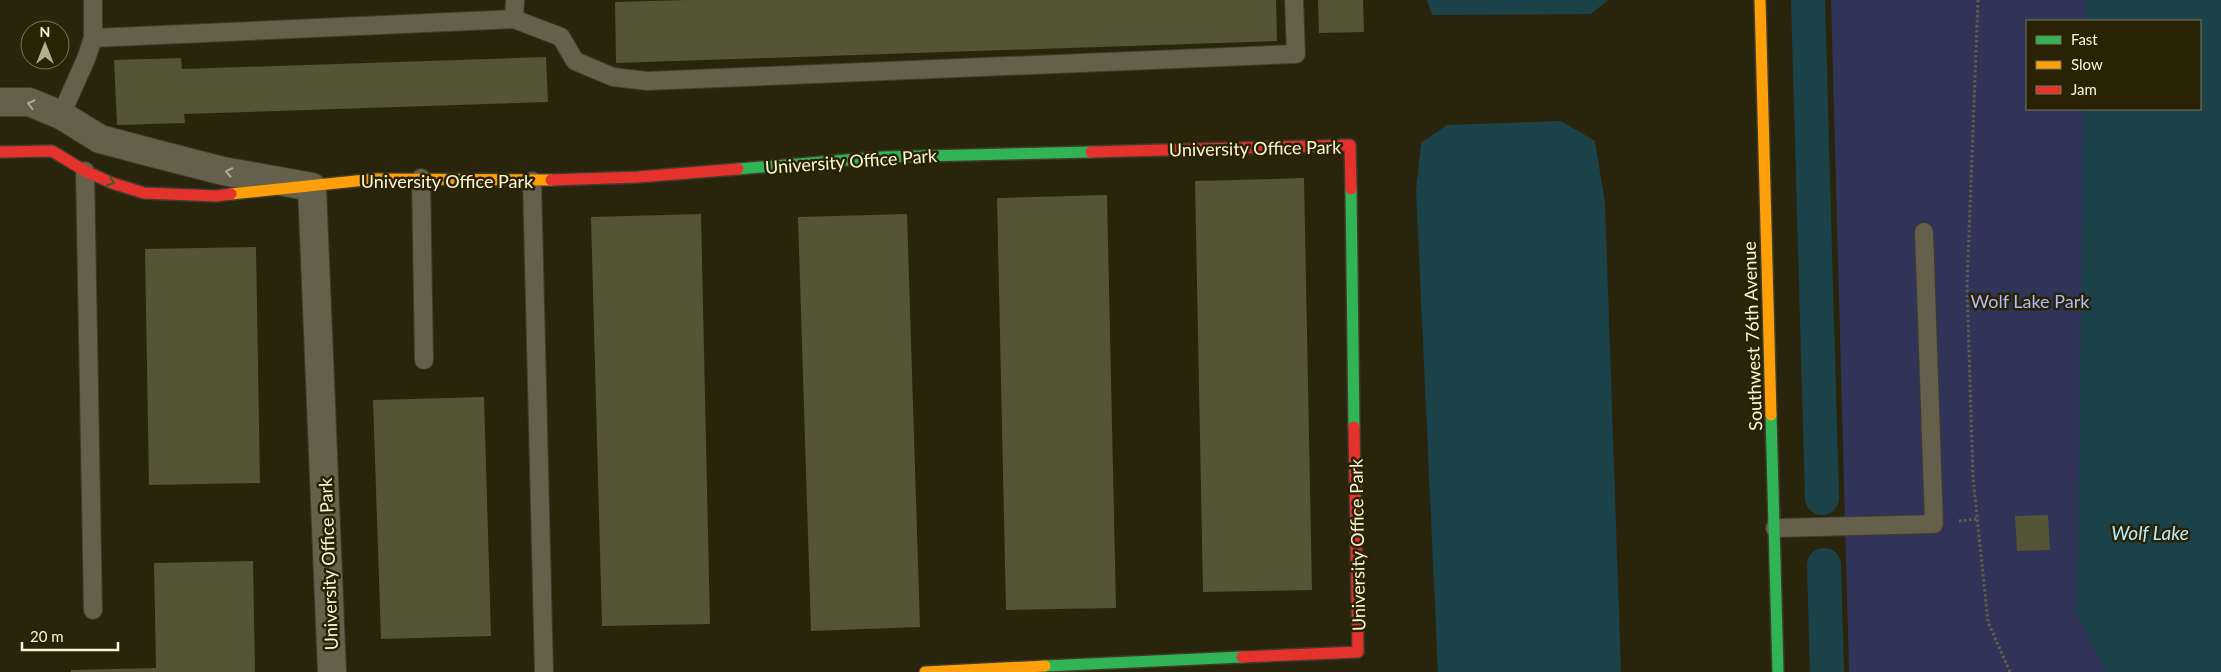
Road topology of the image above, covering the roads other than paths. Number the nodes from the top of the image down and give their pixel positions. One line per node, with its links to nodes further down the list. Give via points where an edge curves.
1 (93, 0): 6 (lane)
2 (515, 0): 5 (lane)
3 (1294, 0): 5 (lane, via 1296,54 647,81 613,77 575,61 561,38)
4 (1760, 0): 17 (street, Southwest 76th Avenue)
5 (514, 19): 6 (lane)
6 (93, 38): 8 (lane)
7 (0, 102): 8 (street, one-way to 7, via 29,102)
8 (62, 115): 9 (street); 14 (street, one-way to 8, via 223,171 100,139)
9 (52, 151): 10 (street); 11 (street, University Office Park)
10 (0, 152)
11 (84, 171): 14 (street, University Office Park, one-way to 14, via 144,193 216,196); 18 (lane)
12 (421, 178): 13 (street, University Office Park); 14 (street, University Office Park, via 375,179); 16 (lane)
13 (532, 181): 20 (lane); 21 (street, University Office Park, via 638,177 882,157 1350,145 1358,652)
14 (312, 187): 19 (street, University Office Park)
15 (1924, 232): 17 (lane, via 1934,524)
16 (424, 360)
17 (1775, 528): 22 (street, Southwest 76th Avenue)
18 (93, 610)
19 (332, 672)
20 (544, 672)
21 (926, 672)
22 (1778, 672)

